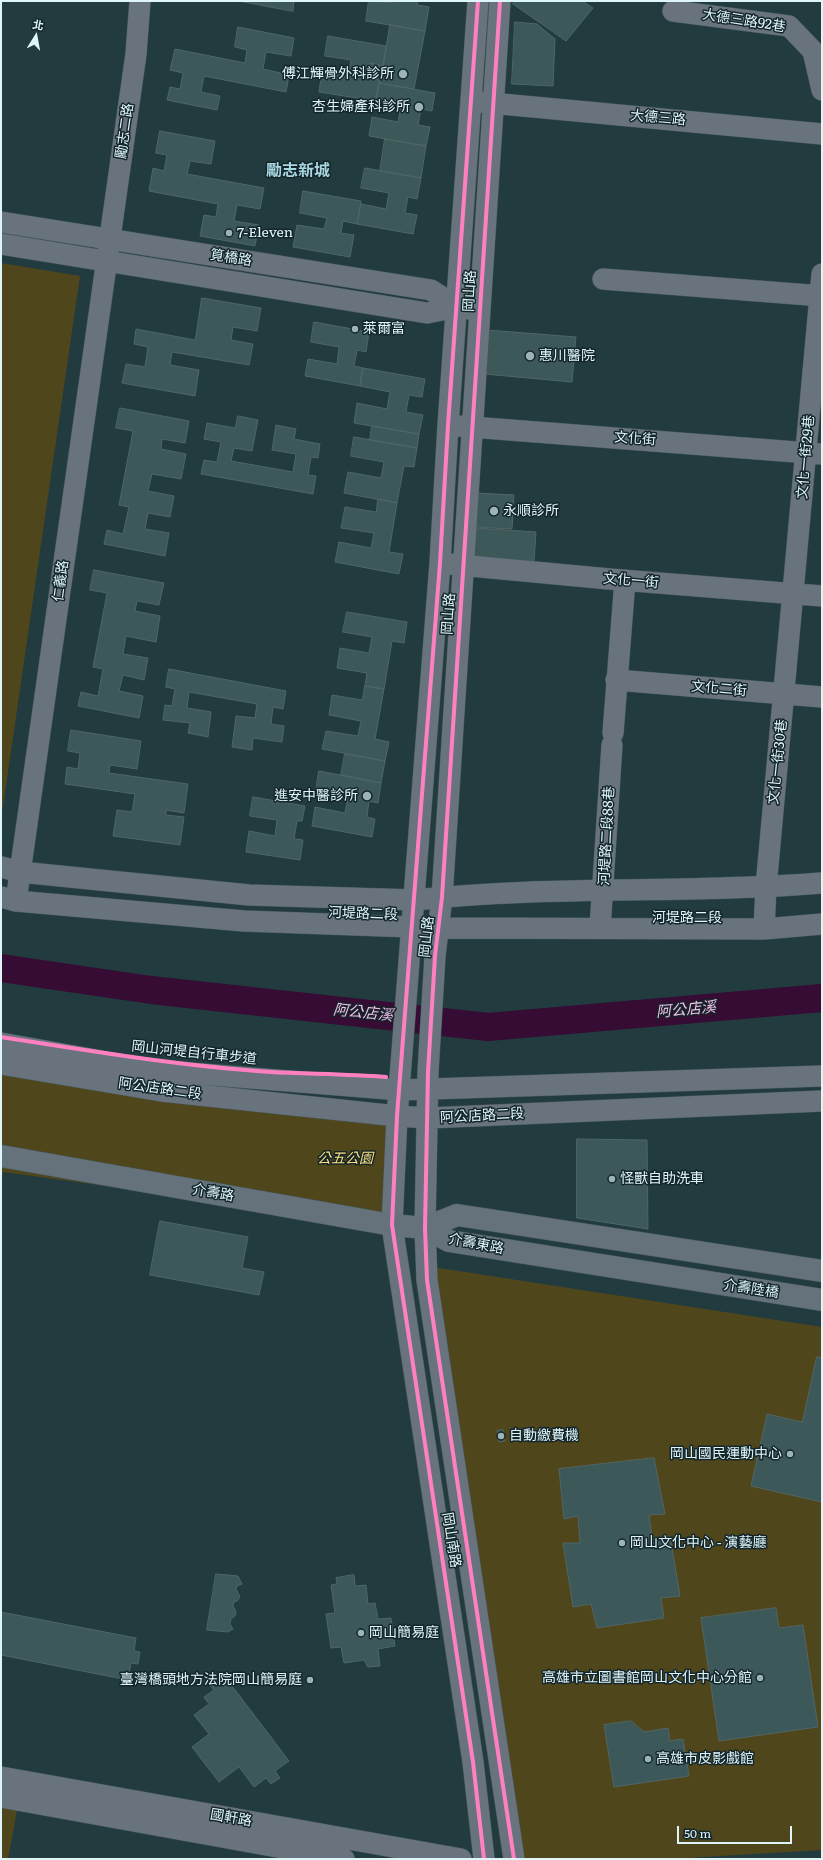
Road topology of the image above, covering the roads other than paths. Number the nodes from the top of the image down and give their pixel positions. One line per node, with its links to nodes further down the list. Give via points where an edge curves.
1 (140, 1): 10 (street, 勵志二路, via 136,54)
2 (478, 1): 6 (street, 岡山路)
3 (500, 1): 7 (street, 岡山路)
4 (673, 11): 5 (street, 大德三路92巷, via 789,26 813,51)
5 (822, 90)
6 (472, 101): 7 (street, 大德三路); 18 (street, 岡山路)
7 (494, 103): 8 (street, 大德三路); 19 (street, 岡山路)
8 (822, 134)
9 (1, 222): 10 (street, 筧橋路)
10 (109, 239): 12 (street, 勵志二路); 13 (street, 筧橋路)
11 (1, 244): 12 (street, 筧橋路)
12 (106, 261): 16 (street, 筧橋路); 31 (street, 仁義路)
13 (318, 272): 16 (street); 18 (street, 筧橋路, via 431,290)
14 (822, 274): 17 (street, 文化一街29巷)
15 (603, 279): 17 (street)
16 (314, 295): 18 (street, 筧橋路, via 428,313)
17 (821, 296): 22 (street, 文化一街29巷)
18 (457, 307): 19 (street, 筧橋路); 20 (street, 岡山路)
19 (480, 311): 21 (street, 岡山路)
20 (448, 425): 21 (street, 文化街); 23 (street, 岡山路)
21 (472, 427): 22 (street, 文化街); 24 (street, 岡山路)
22 (814, 453): 26 (street, 文化一街29巷)
23 (440, 563): 24 (street, 文化一街); 37 (street, 岡山路)
24 (463, 565): 25 (street, 文化一街); 35 (street, 岡山路)
25 (625, 580): 26 (street, 文化一街); 28 (street, 河堤路二段88巷)
26 (794, 594): 27 (street, 文化一街); 29 (street, 文化一街30巷)
27 (822, 596)
28 (616, 680): 29 (street, 文化二街); 34 (street, 河堤路二段88巷)
29 (785, 694): 30 (street, 文化二街); 33 (street, 文化一街30巷)
30 (822, 697)
31 (10, 869): 36 (street, 仁義路); 37 (street, 河堤路二段, via 249,895)
32 (822, 883): 33 (street, 河堤路二段)
33 (766, 887): 34 (street, 河堤路二段); 42 (street, 文化一街30巷)
34 (604, 890): 35 (street, 河堤路二段); 41 (street, 河堤路二段88巷)
35 (442, 897): 37 (street, 河堤路二段); 40 (street, 岡山路)
36 (8, 899): 39 (street, 河堤路二段, via 244,922)
37 (415, 900): 39 (street, 岡山路)
38 (822, 924): 42 (street, 河堤路二段)
39 (412, 926): 40 (street, 河堤路二段); 47 (street, 岡山路)
40 (440, 928): 41 (street, 河堤路二段); 46 (street, 岡山路, via 435,956)
41 (600, 928): 42 (street, 河堤路二段)
42 (764, 929)
43 (1, 1043): 47 (street, 阿公店路二段, via 152,1070)
44 (1, 1064): 49 (street, 阿公店路二段, via 161,1091)
45 (822, 1076): 46 (street, 阿公店路二段)
46 (428, 1081): 47 (street, 阿公店路二段); 50 (street, 岡山路)
47 (400, 1090): 49 (street, 岡山路)
48 (822, 1101): 50 (street, 阿公店路二段)
49 (397, 1116): 50 (street, 阿公店路二段); 52 (street, 岡山路)
50 (428, 1118): 53 (street, 岡山路)
51 (1, 1156): 52 (main road, 介壽路)
52 (392, 1225): 53 (main road, 介壽路); 63 (street, 岡山南路, via 472,1754)
53 (425, 1228): 54 (main road, 介壽東路, via 457,1215); 56 (main road, 介壽東路, via 449,1241); 64 (street, 岡山南路, via 426,1280)
54 (693, 1251): 55 (main road, 介壽陸橋)
55 (822, 1271)
56 (681, 1278): 57 (main road, 介壽陸橋)
57 (822, 1300)
58 (1, 1777): 60 (street, 國軒路)
59 (1, 1797): 60 (street, 國軒路)
60 (135, 1811): 61 (street, 國軒路); 62 (street, 國軒路)
61 (344, 1859)
62 (461, 1859)
63 (484, 1859)
64 (514, 1859)

